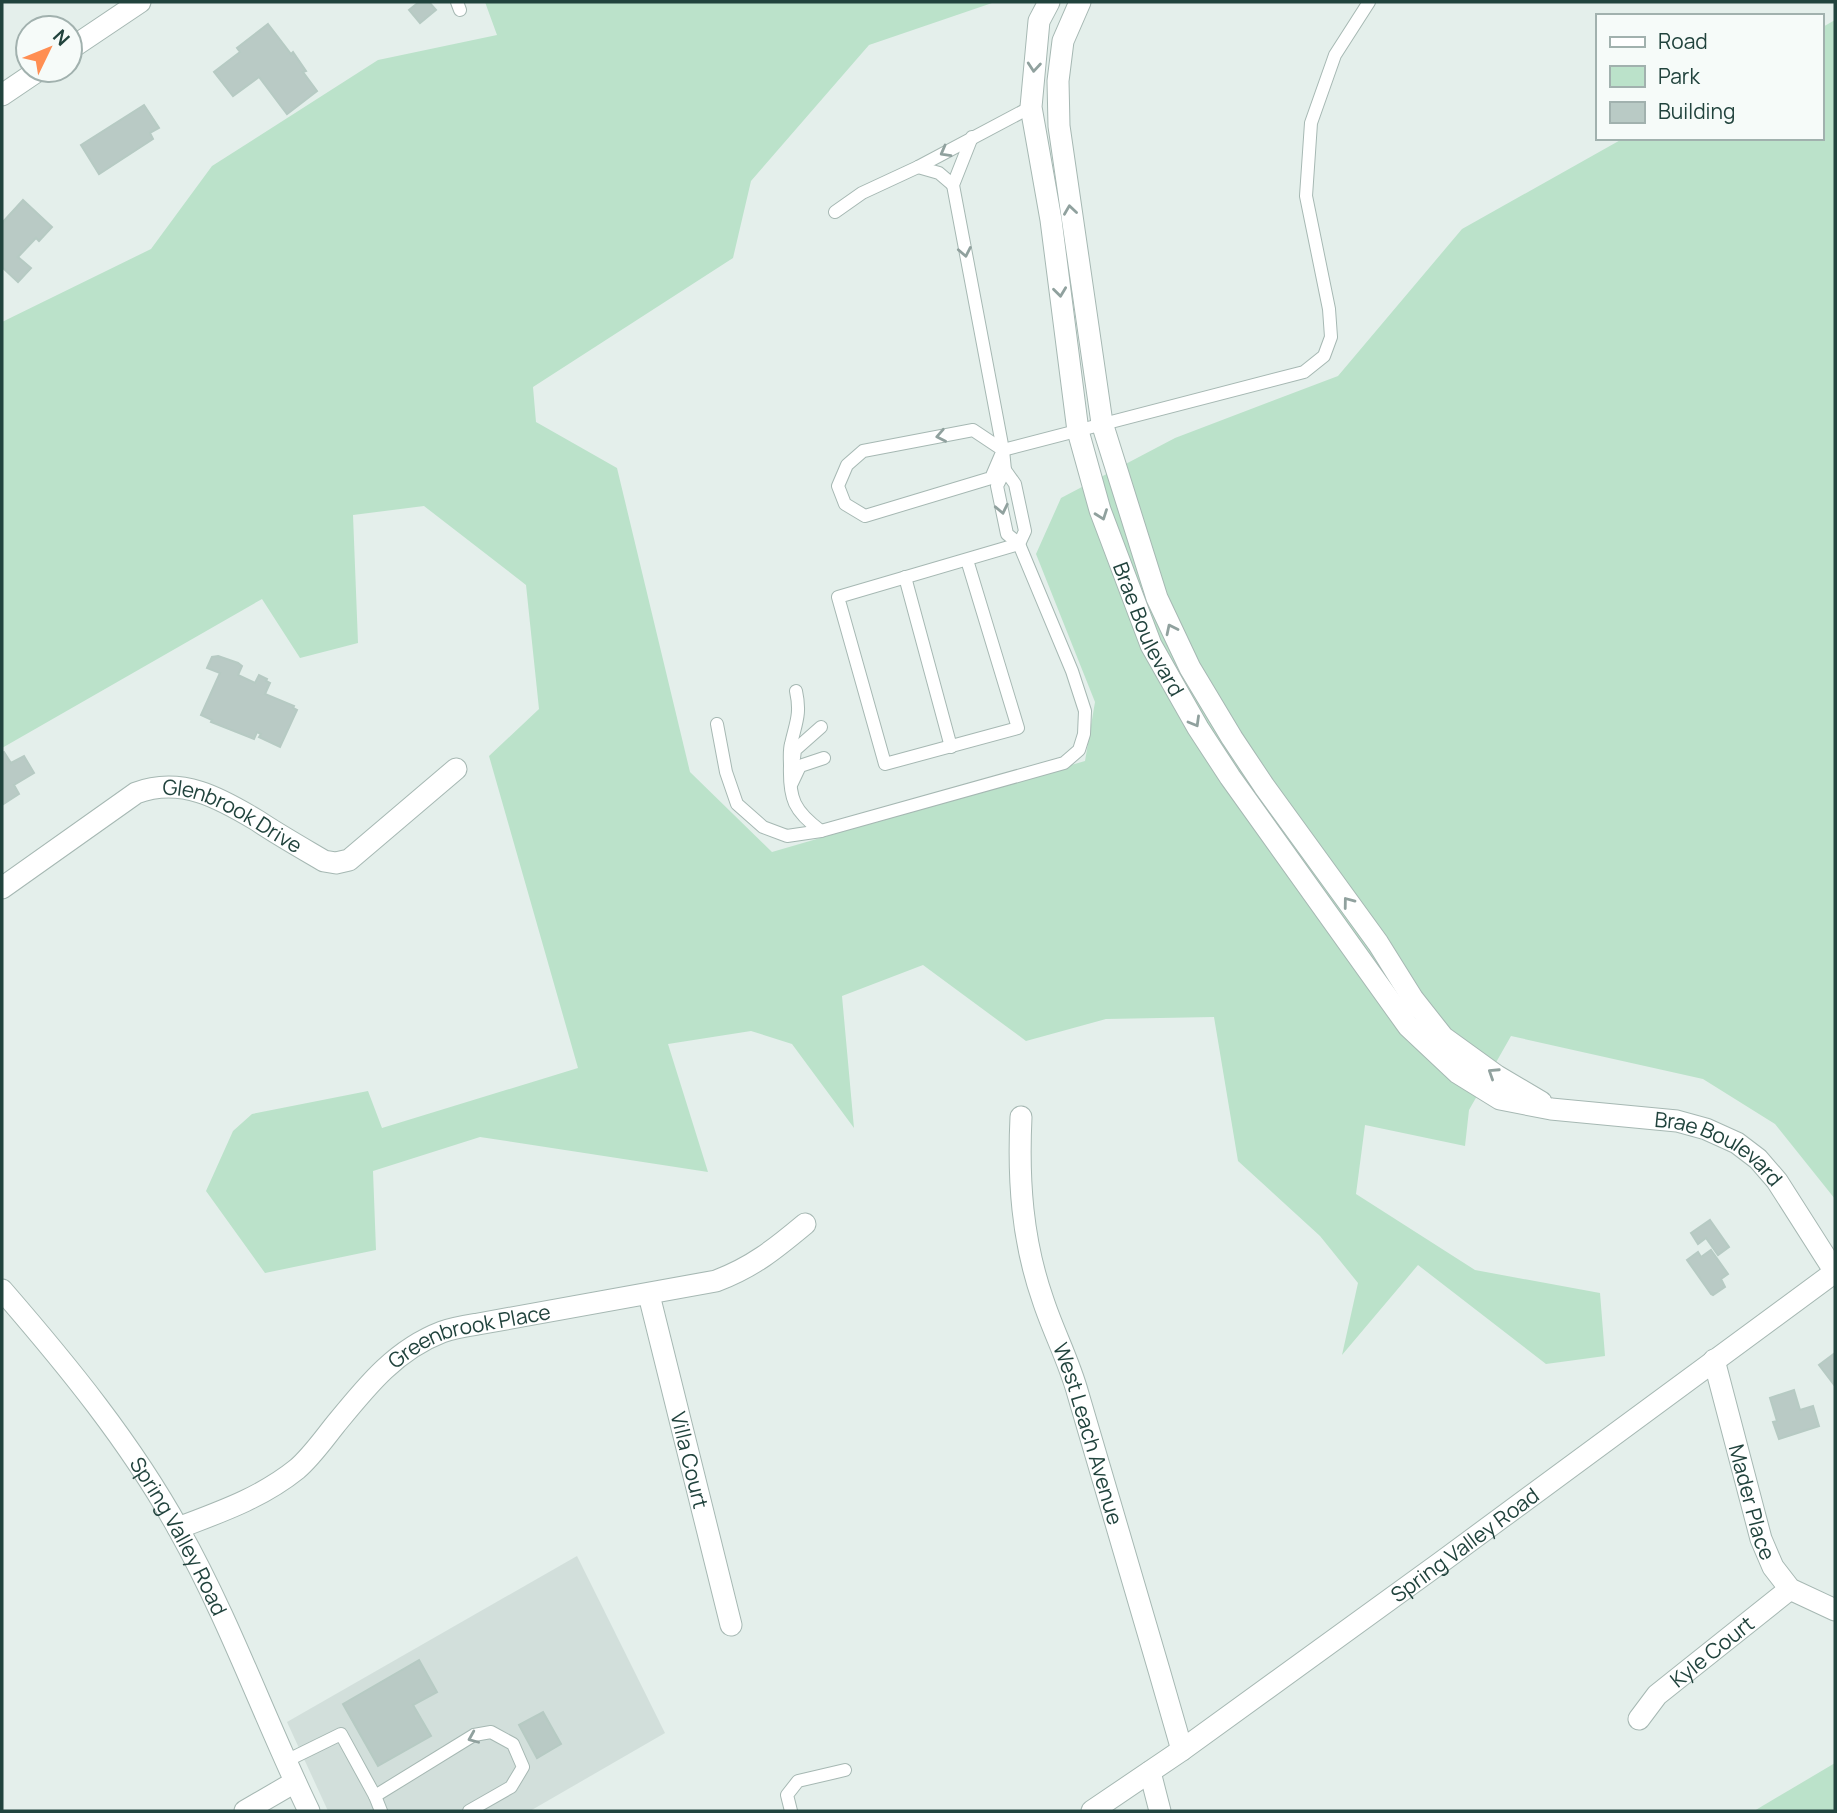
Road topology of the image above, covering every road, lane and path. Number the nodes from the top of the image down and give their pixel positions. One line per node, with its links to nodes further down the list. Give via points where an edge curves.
1 (140, 2): 5 (street)
2 (1049, 2): 8 (street, Brae Boulevard, one-way to 8, via 1040,21)
3 (1080, 2): 13 (street, Brae Boulevard, one-way to 3, via 1059,126 1063,41)
4 (1369, 2): 13 (lane, via 1335,55 1311,123 1306,196 1329,309 1331,337 1324,356 1304,372)
5 (84, 40)
6 (18, 84): 7 (street)
7 (2, 95)
8 (1031, 107): 9 (lane); 14 (street, Brae Boulevard, one-way to 14, via 1051,220)
9 (972, 137): 10 (lane, one-way to 10); 11 (lane)
10 (918, 167): 11 (lane, via 939,173); 12 (lane, via 862,193)
11 (953, 185): 15 (lane, one-way to 15)
12 (835, 212)
13 (1102, 423): 14 (lane); 28 (street, Brae Boulevard, one-way to 13, via 1443,1037 1231,738 1190,668 1157,598)
14 (1077, 431): 15 (lane); 28 (street, Brae Boulevard, one-way to 28, via 1100,510 1151,645 1230,777 1408,1026 1458,1073 1500,1099)
15 (1003, 450): 15 (lane, one-way to 15, via 973,430 863,452 847,465 838,485 845,504 865,516 991,478); 16 (lane, via 1025,531)
16 (1018, 544): 17 (lane); 26 (lane, via 1085,710 1079,750 1064,763)
17 (967, 560): 18 (lane); 22 (lane, via 1018,728)
18 (905, 577): 22 (lane); 22 (lane, via 838,597 885,764)
19 (796, 691): 25 (lane, via 798,724 790,746)
20 (717, 724): 26 (lane, via 737,804 763,827 787,836)
21 (821, 727): 25 (lane, via 795,750)
22 (951, 747)
23 (824, 758): 25 (lane, via 800,766)
24 (456, 769): 27 (street, Glenbrook Drive, via 354,857 337,863 324,861 218,798 168,786 136,793)
25 (789, 790): 26 (lane, via 804,818)
26 (821, 831)
27 (2, 888)
28 (1551, 1109): 31 (street, Brae Boulevard, via 1677,1121 1737,1143 1777,1181)
29 (1021, 1117): 40 (street, West Leach Avenue, via 1020,1177 1031,1260 1074,1380)
30 (805, 1224): 33 (street, Greenbrook Place, via 744,1270 716,1282)
31 (1835, 1272): 34 (street, Spring Valley Road)
32 (2, 1290): 35 (street, Spring Valley Road, via 78,1379)
33 (649, 1295): 35 (street, Greenbrook Place, via 478,1324 414,1345 368,1385 299,1467 276,1485 244,1503); 38 (street, Villa Court)
34 (1714, 1360): 36 (street, Mader Place, via 1760,1539); 40 (street, Spring Valley Road)
35 (178, 1528): 41 (street, Spring Valley Road, via 236,1643)
36 (1790, 1590): 37 (street); 39 (street, Kyle Court, via 1657,1695)
37 (1835, 1610)
38 (731, 1625)
39 (1639, 1719)
40 (1182, 1750): 43 (street, Spring Valley Road)
41 (286, 1761): 44 (street, Spring Valley Road); 45 (lane, via 341,1734)
42 (845, 1770): 50 (lane, via 799,1781 787,1795)
43 (1150, 1772): 51 (street, Spring Valley Road); 52 (street)
44 (295, 1782): 46 (street); 47 (street, Spring Valley Road)
45 (374, 1796): 48 (lane); 49 (lane, one-way to 45, via 511,1787 523,1768 513,1744 491,1732 474,1735)
46 (245, 1811)
47 (309, 1811)
48 (381, 1811)
49 (469, 1811)
50 (790, 1811)
51 (1091, 1811)
52 (1160, 1811)

